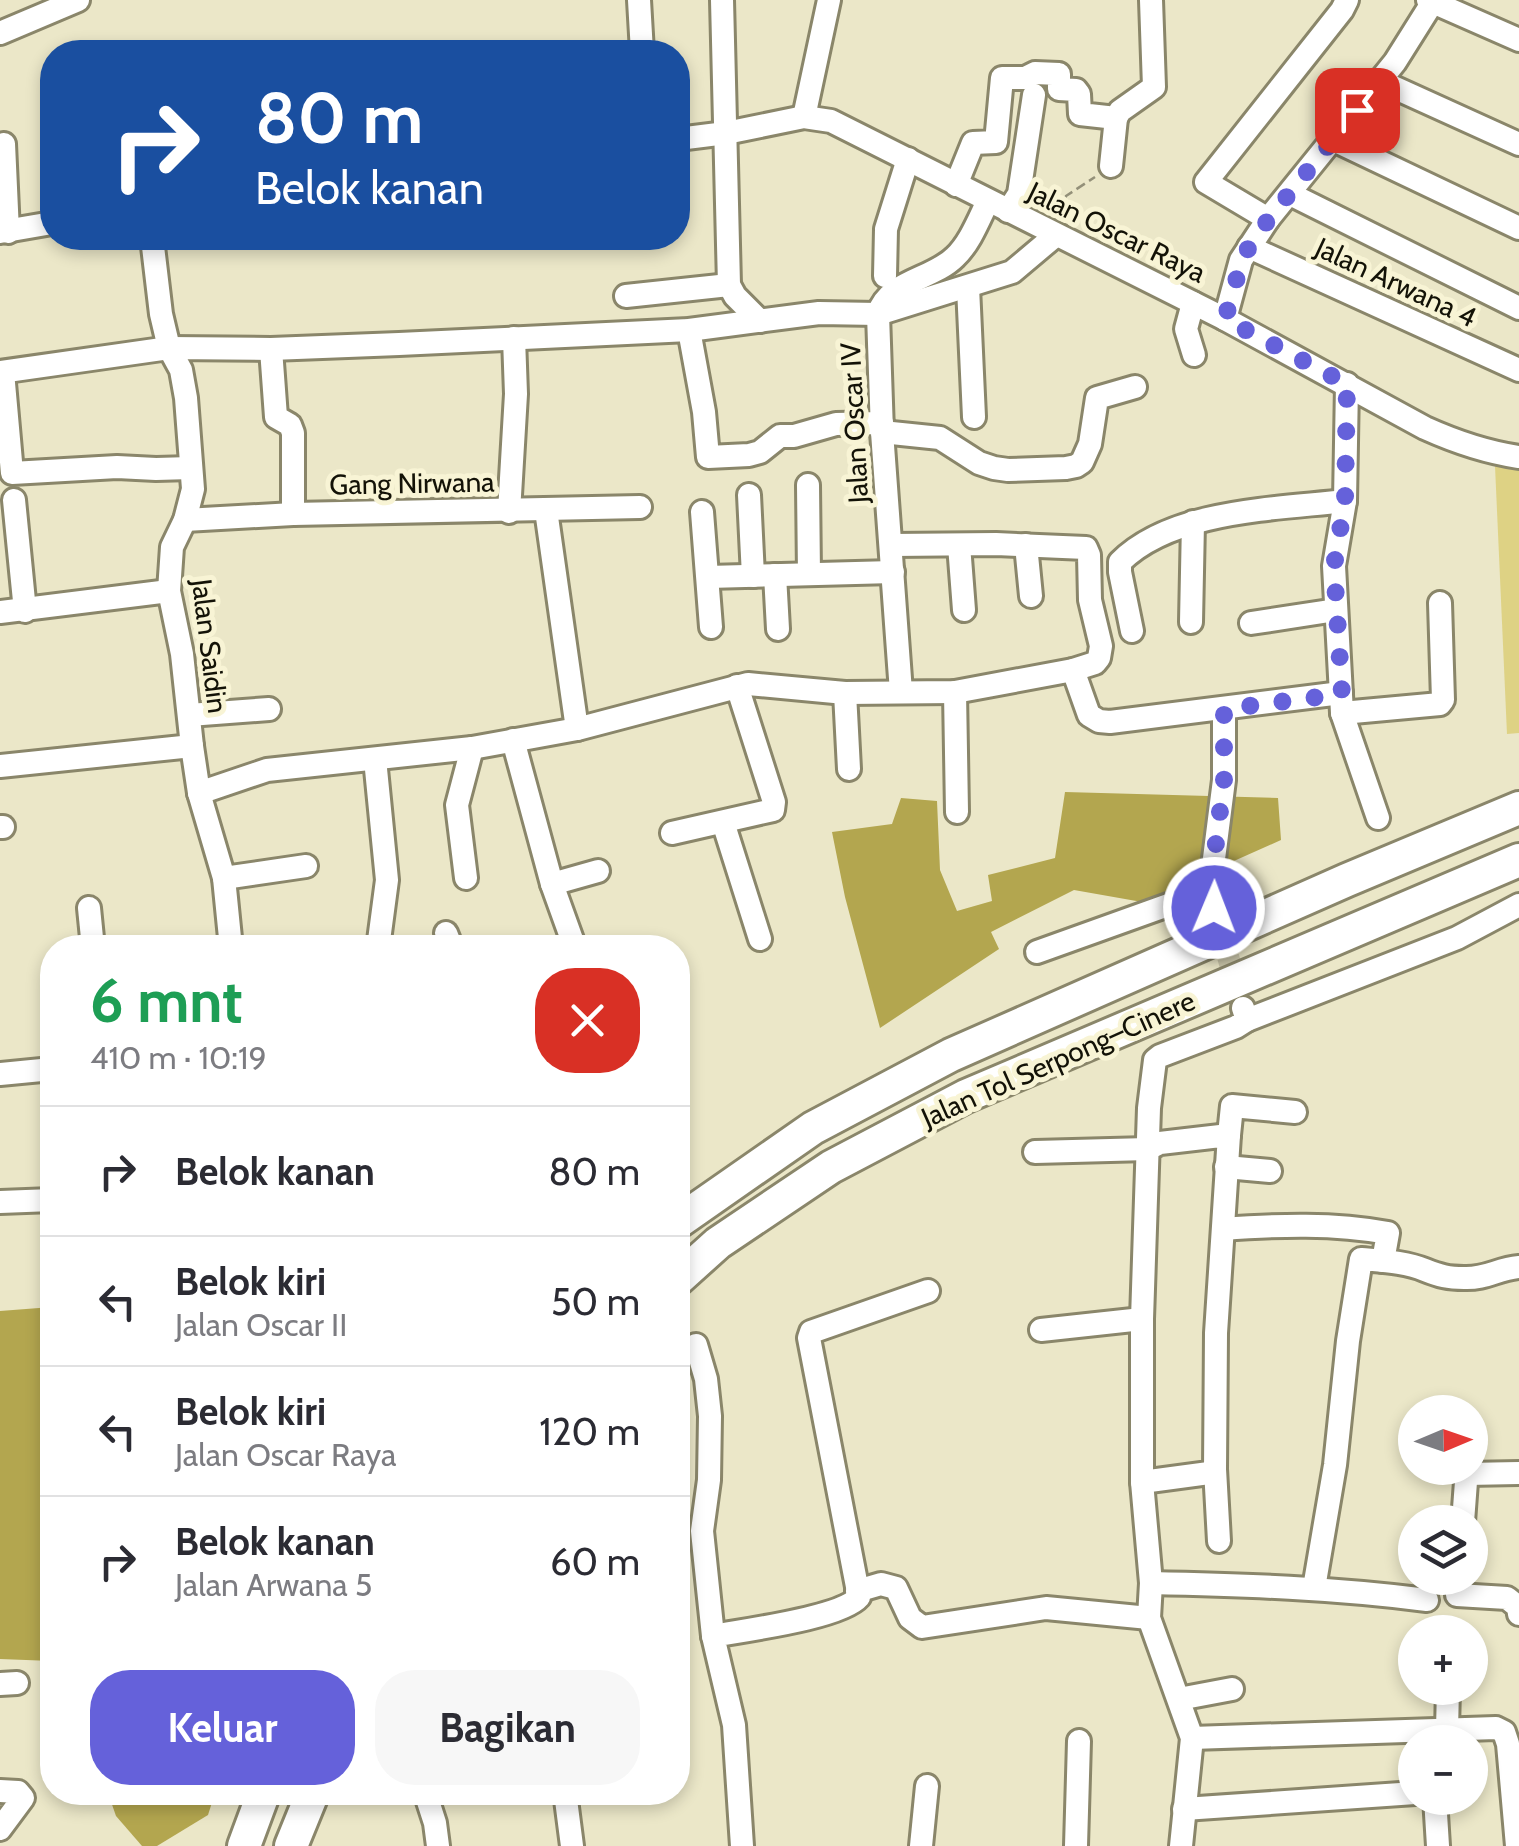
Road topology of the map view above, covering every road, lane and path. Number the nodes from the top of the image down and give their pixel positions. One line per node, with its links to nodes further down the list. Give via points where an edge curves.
1 (78, 0): 8 (street)
2 (640, 0): 9 (street)
3 (722, 0): 15 (street)
4 (829, 0): 13 (street)
5 (1152, 0): 14 (street, via 1154,87)
6 (1347, 0): 25 (street, via 1206,182)
7 (1432, 1): 10 (street); 11 (street)
8 (0, 33)
9 (642, 40)
10 (1519, 40)
11 (1380, 81): 17 (street); 19 (street)
12 (1034, 95): 24 (street, Jalan Oscar IV, via 1019,194)
13 (804, 117): 15 (street, Jalan Oscar Raya); 20 (street, Jalan Oscar Raya, via 831,121)
14 (1116, 118): 21 (street); 22 (street, via 1080,114 1079,94 1059,88 1059,74 1002,78 996,142 973,143)
15 (726, 133): 16 (street, Jalan Oscar Raya); 33 (street)
16 (690, 138)
17 (1334, 140): 23 (street); 27 (street)
18 (4, 144): 28 (street)
19 (1519, 144)
20 (908, 159): 22 (street, Jalan Oscar Raya); 32 (street, via 886,229)
21 (1111, 166): 29 (path, via 1066,196)
22 (956, 184): 24 (street, Jalan Oscar Raya)
23 (1290, 194): 25 (street); 37 (street)
24 (998, 206): 29 (street, Jalan Oscar Raya); 38 (street, Jalan Oscar IV, via 954,259 897,290)
25 (1268, 220): 30 (street)
26 (40, 225): 28 (street)
27 (1519, 228)
28 (4, 232)
29 (1056, 235): 34 (street, via 1012,272); 36 (street, Jalan Oscar Raya)
30 (1249, 247): 39 (street); 46 (street, Jalan Arwana 4)
31 (153, 250): 43 (street, Jalan Saidin)
32 (885, 276)
33 (729, 286): 35 (street); 40 (street)
34 (968, 286): 38 (street); 50 (street)
35 (626, 296)
36 (1193, 303): 39 (street, Jalan Oscar Raya); 45 (street, via 1186,328)
37 (1519, 308)
38 (878, 314): 40 (street); 51 (street, Jalan Oscar IV)
39 (1225, 319): 48 (street, Jalan Oscar Raya)
40 (760, 321): 41 (street)
41 (689, 330): 42 (street); 51 (street, via 708,457 750,455 780,436 836,424)
42 (514, 338): 44 (street); 60 (street)
43 (169, 348): 44 (street); 47 (street); 53 (street, Jalan Saidin, via 184,384)
44 (272, 349): 62 (street, via 276,417 293,433)
45 (1194, 355)
46 (1519, 370)
47 (2, 372): 53 (street, via 12,473)
48 (1347, 384): 52 (street, Jalan Oscar Raya, via 1454,441); 57 (street)
49 (1135, 387): 51 (street, via 1097,398 1090,444 1082,462 1066,468 994,468 940,438)
50 (974, 417)
51 (882, 427): 67 (street, Jalan Oscar IV)
52 (1519, 457)
53 (191, 468): 63 (street, Jalan Saidin)
54 (808, 485): 69 (street)
55 (749, 495): 70 (street)
56 (14, 500): 77 (street)
57 (1345, 501): 64 (street); 76 (street, via 1334,566)
58 (640, 507): 59 (street, Gang Nirwana)
59 (546, 510): 60 (street, Gang Nirwana); 93 (street)
60 (509, 512): 62 (street, Gang Nirwana)
61 (702, 512): 71 (street)
62 (293, 514): 63 (street, Gang Nirwana)
63 (185, 520): 72 (street, Jalan Saidin, via 172,547)
64 (1193, 522): 79 (street); 83 (street, via 1120,562)
65 (959, 544): 66 (street); 67 (street); 75 (street)
66 (1026, 545): 73 (street); 84 (street, via 1089,553 1090,600 1101,646 1095,664)
67 (892, 546): 68 (street, Jalan Oscar IV)
68 (893, 572): 69 (street); 86 (street, Jalan Oscar IV)
69 (809, 574): 70 (street)
70 (764, 576): 71 (street); 82 (street)
71 (708, 577): 81 (street)
72 (169, 591): 77 (street); 92 (street, Jalan Saidin)
73 (1031, 596)
74 (1440, 603): 89 (street, via 1440,704)
75 (964, 610)
76 (1336, 610): 80 (street); 89 (street)
77 (25, 611): 78 (street)
78 (0, 612)
79 (1192, 622)
80 (1251, 623)
81 (710, 627)
82 (778, 629)
83 (1132, 631)
84 (1073, 670): 87 (street); 91 (street, via 1089,715 1099,721)
85 (737, 686): 88 (street); 93 (street); 104 (street, via 775,804 771,811)
86 (901, 692): 87 (street); 88 (street)
87 (954, 692): 102 (street)
88 (845, 693): 99 (street)
89 (1342, 703): 91 (street); 103 (street)
90 (269, 709): 92 (street)
91 (1224, 709): 119 (street, via 1212,899)
92 (189, 715): 95 (street, Jalan Saidin)
93 (577, 729): 94 (street)
94 (513, 740): 96 (street); 111 (street)
95 (192, 746): 98 (street); 100 (street, Jalan Saidin)
96 (472, 748): 97 (street); 110 (street, via 457,805)
97 (375, 759): 100 (street, via 267,770); 116 (street, via 387,880)
98 (0, 766)
99 (849, 770)
100 (199, 793): 109 (street, Jalan Saidin)
101 (1519, 808): 130 (highway, Jalan Tol Serpong–Cinere, via 951,1055 813,1128)
102 (958, 812)
103 (1378, 818)
104 (723, 822): 105 (street); 118 (street)
105 (672, 833)
106 (1519, 860): 134 (highway, Jalan Tol Serpong–Cinere, via 966,1096 831,1167)
107 (306, 866): 109 (street)
108 (598, 871): 111 (street)
109 (224, 878): 115 (street, Jalan Saidin)
110 (466, 878)
111 (552, 884): 117 (street)
112 (1519, 906): 124 (street, via 1457,938 1245,1014 1236,1027 1160,1056 1148,1108)
113 (88, 908): 114 (street)
114 (92, 935)
115 (230, 935)
116 (380, 935)
117 (570, 935)
118 (760, 939)
119 (1037, 952)
120 (40, 1070): 121 (street)
121 (0, 1074)
122 (1295, 1112): 123 (street, via 1232,1106)
123 (1229, 1135): 124 (street); 126 (street)
124 (1148, 1149): 125 (street); 136 (street)
125 (1035, 1152)
126 (1226, 1167): 127 (street); 131 (street)
127 (1270, 1170)
128 (40, 1200): 129 (street)
129 (0, 1202)
130 (690, 1214)
131 (1222, 1228): 132 (street, via 1289,1224 1388,1233); 139 (street)
132 (1384, 1260): 133 (street, via 1467,1278); 147 (street, via 1361,1260)
133 (1519, 1267)
134 (690, 1268)
135 (928, 1292): 148 (street, via 809,1338)
136 (1142, 1319): 137 (street); 142 (street)
137 (1041, 1330)
138 (696, 1344): 143 (street, via 710,1416)
139 (1216, 1469): 142 (street); 145 (street)
140 (1488, 1472): 141 (street)
141 (1519, 1473)
142 (1142, 1482): 146 (street)
143 (702, 1531): 144 (street); 153 (street)
144 (690, 1532)
145 (1218, 1541)
146 (1151, 1583): 147 (street); 152 (street)
147 (1314, 1588): 150 (street)
148 (857, 1591): 152 (street, via 882,1584 896,1588 910,1618 922,1626 1046,1608); 153 (street, via 855,1602 834,1610)
149 (1470, 1595): 151 (street, via 1508,1598)
150 (1427, 1600)
151 (1519, 1614)
152 (1149, 1618): 155 (street)
153 (713, 1636): 174 (street, via 734,1725)
154 (1232, 1690): 155 (street)
155 (1180, 1698): 158 (street)
156 (1488, 1729): 179 (street, via 1504,1732)
157 (1398, 1735): 158 (street)
158 (1192, 1738): 167 (street)
159 (1079, 1741): 176 (street)
160 (927, 1786): 175 (street)
161 (0, 1791): 169 (street, via 22,1798)
162 (1398, 1794): 167 (street)
163 (259, 1805): 170 (highway)
164 (308, 1805): 171 (highway)
165 (429, 1805): 172 (street)
166 (567, 1805): 173 (street)
167 (1184, 1809): 177 (street)
168 (1436, 1815): 178 (street)
169 (0, 1829)
170 (244, 1846)
171 (291, 1846)
172 (438, 1846)
173 (572, 1846)
174 (742, 1846)
175 (921, 1846)
176 (1076, 1846)
177 (1182, 1846)
178 (1438, 1846)
179 (1516, 1846)

